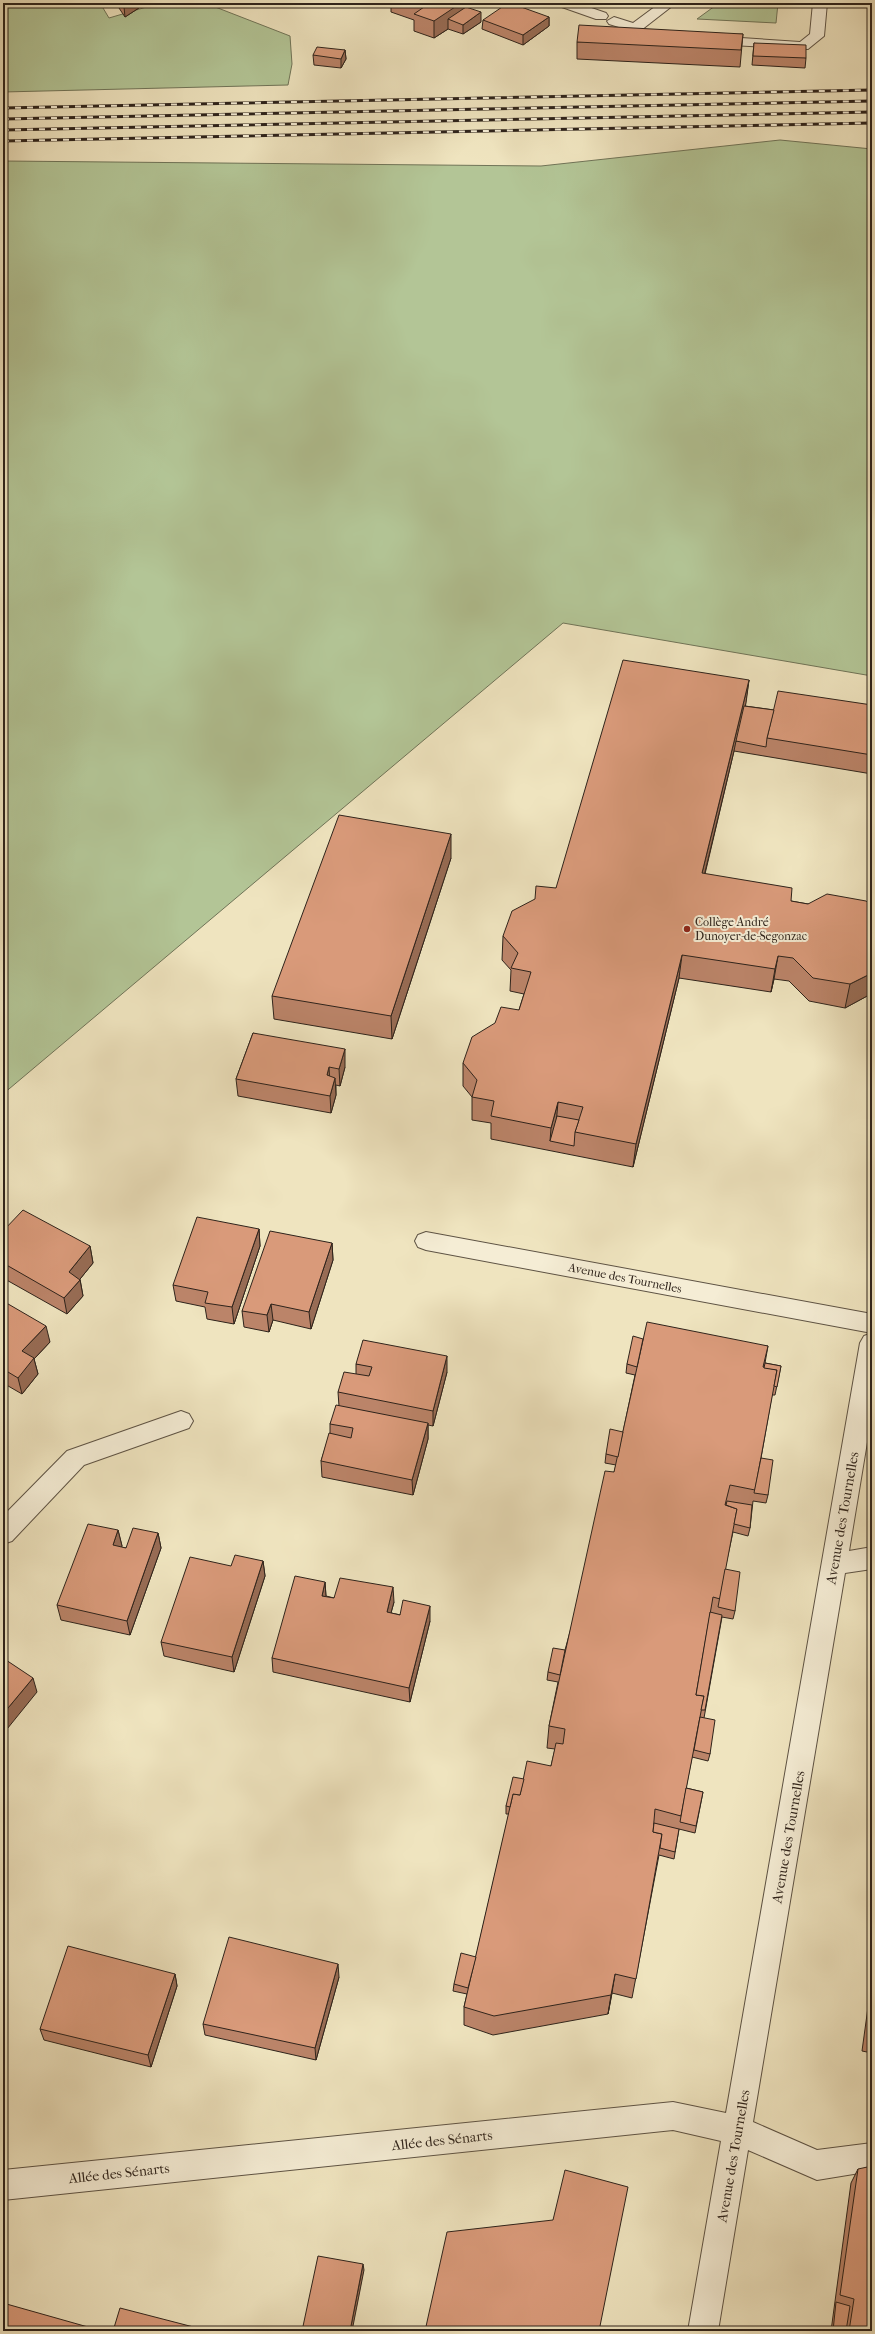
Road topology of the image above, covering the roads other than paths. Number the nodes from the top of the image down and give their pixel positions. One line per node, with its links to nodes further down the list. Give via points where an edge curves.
1 (564, 3): 4 (street)
2 (669, 3): 4 (street)
3 (820, 3): 6 (street, via 817,36 804,46)
4 (635, 28): 5 (street)
5 (649, 37)
6 (696, 40)
7 (426, 1241): 8 (street, Avenue des Tournelles)
8 (872, 1324)
9 (872, 1343): 13 (street, Avenue des Tournelles)
10 (181, 1421): 11 (street, via 76,1458)
11 (3, 1533)
12 (872, 1558): 13 (street)
13 (835, 1564): 14 (street, Avenue des Tournelles)
14 (737, 2130): 15 (street, Allée des Sénarts, via 817,2165); 16 (street, Allée des Sénarts, via 674,2116); 17 (street, Avenue des Tournelles)
15 (872, 2157)
16 (3, 2185)
17 (703, 2331)

